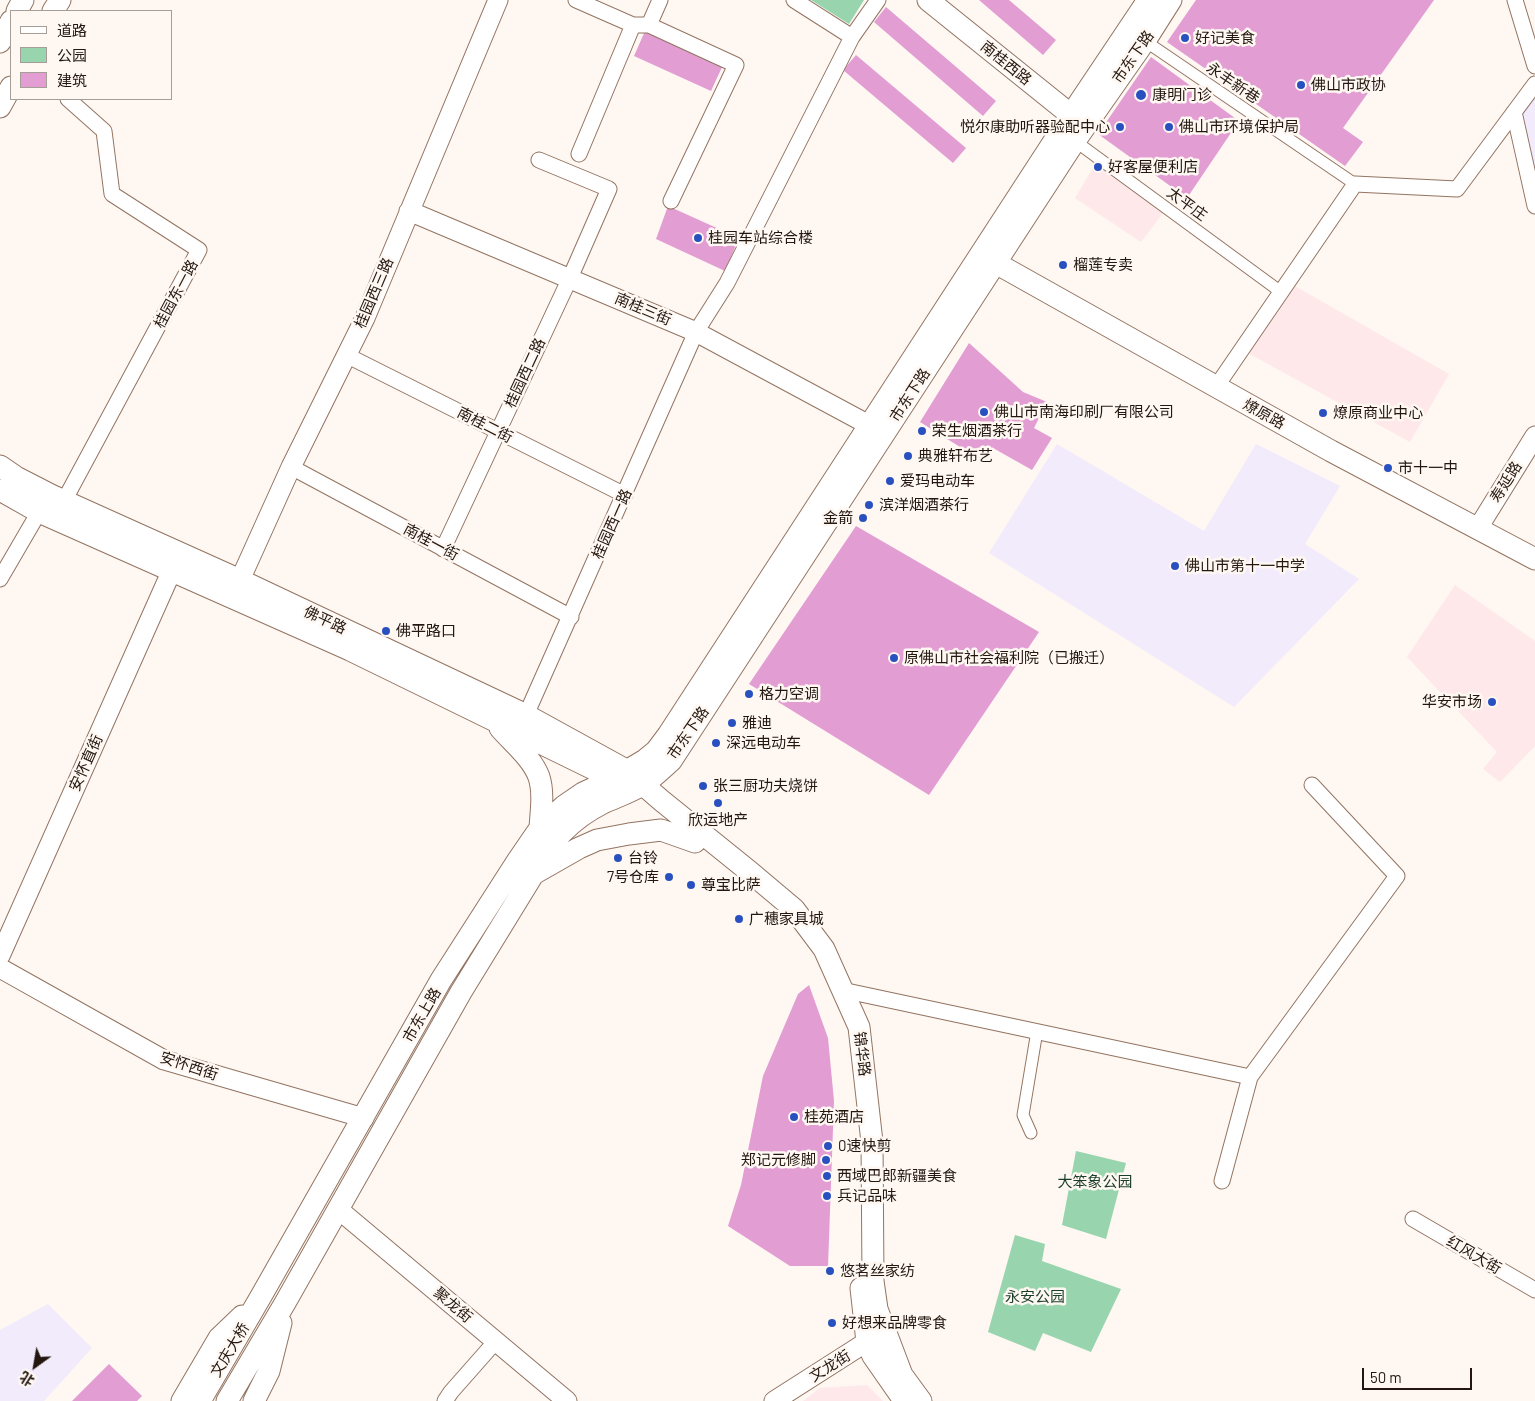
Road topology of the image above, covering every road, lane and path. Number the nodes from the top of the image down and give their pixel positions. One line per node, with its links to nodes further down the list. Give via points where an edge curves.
1 (498, 0): 28 (street, 桂园西三路)
2 (576, 0): 11 (street)
3 (660, 0): 12 (street)
4 (794, 0): 13 (street)
5 (878, 0): 13 (street, 桂园西一路)
6 (928, 0): 22 (main road, 南桂西路)
7 (1148, 0): 22 (main road, 市东下路)
8 (1171, 0): 14 (main road, 市东下路)
9 (1515, 0): 16 (street)
10 (10, 23): 15 (main road)
11 (633, 25): 12 (street); 23 (street)
12 (649, 25): 26 (street, via 736,65)
13 (852, 37): 32 (street, 桂园西一路, via 727,283)
14 (1145, 41): 22 (main road, 市东下路); 25 (street, 永丰新巷)
15 (0, 42)
16 (1535, 66)
17 (1535, 84): 21 (street)
18 (10, 89): 20 (main road)
19 (69, 100): 42 (street, 桂园东一路, via 104,131 112,194 199,250)
20 (0, 107)
21 (1514, 112): 25 (street, via 1457,189); 27 (street)
22 (1077, 127): 29 (main road, 市东下路); 31 (street, 太平庄)
23 (579, 154)
24 (539, 160): 30 (street, 桂园西二路, via 609,189)
25 (1355, 184): 31 (street)
26 (671, 201)
27 (1535, 206)
28 (409, 211): 30 (street, 南桂三街); 33 (street, 桂园西三路, via 365,318)
29 (988, 259): 34 (main road, 燎原路); 35 (main road, 市东下路); 55 (main road, 市东下路, via 681,746 671,761)
30 (570, 278): 32 (street, 南桂三街); 36 (street, 桂园西二路)
31 (1281, 292): 34 (street)
32 (696, 332): 35 (street, 南桂三街); 41 (street, 桂园西一路)
33 (346, 355): 36 (street, 南桂二街); 39 (street, 桂园西三路)
34 (1216, 387): 44 (main road, 燎原路)
35 (869, 425): 53 (main road, 市东下路, via 668,735 645,760)
36 (498, 432): 41 (street, 南桂二街); 45 (street, 桂园西二路)
37 (1535, 436): 44 (street, 寿延路)
38 (0, 466): 42 (main road, 佛平路)
39 (291, 467): 45 (street, 南桂一街); 49 (street, 桂园西三路)
40 (0, 490): 43 (main road, 佛平路)
41 (625, 495): 50 (street, 桂园西一路)
42 (64, 500): 49 (main road, 佛平路)
43 (40, 512): 47 (main road, 佛平路); 48 (street)
44 (1478, 528): 46 (main road, 燎原路)
45 (443, 549): 50 (street, 南桂一街)
46 (1535, 559)
47 (172, 570): 52 (main road, 佛平路, via 350,650); 59 (street, 安怀直街)
48 (0, 579)
49 (240, 580): 51 (main road, 佛平路)
50 (571, 617): 51 (street, 桂园西一路)
51 (526, 715): 53 (main road, 佛平路)
52 (491, 719): 53 (main road, 佛平路); 56 (main road, via 532,764 539,778 542,795)
53 (620, 774): 55 (main road, 佛平路); 56 (main road, 市东上路, via 583,793)
54 (1312, 785): 63 (street, via 1397,876)
55 (637, 788): 57 (main road, 锦华路); 58 (main road, 市东上路, via 601,804 559,834); 61 (main road, 锦华路, via 662,801 794,909 824,950)
56 (540, 828): 64 (main road, 市东上路, via 442,980)
57 (695, 842): 58 (main road, via 661,830 598,840); 72 (main road, 锦华路, via 788,918 821,961 848,1026 856,1075 861,1296)
58 (534, 873): 67 (main road, 市东上路, via 461,992)
59 (0, 956)
60 (0, 968): 64 (street, 安怀西街, via 164,1060)
61 (842, 990): 62 (street); 72 (main road, 锦华路, via 859,1027 872,1142)
62 (1036, 1031): 63 (street); 65 (street, via 1023,1115)
63 (1250, 1077): 66 (street)
64 (364, 1118): 70 (main road, 市东上路)
65 (1031, 1133)
66 (1222, 1181)
67 (338, 1209): 71 (main road, 市东上路); 73 (street, 聚龙街)
68 (1413, 1219): 69 (street, 红风大街)
69 (1535, 1290)
70 (260, 1298): 75 (main road, via 219,1338); 76 (main road, 文庆大桥)
71 (285, 1303): 74 (main road, via 269,1372); 77 (main road, 文庆大桥)
72 (876, 1336): 80 (street, 文龙街); 81 (main road, 锦华路, via 873,1356); 82 (main road, 锦华路)
73 (496, 1341): 78 (street); 79 (street, 聚龙街)
74 (257, 1400)
75 (182, 1401)
76 (200, 1401)
77 (228, 1401)
78 (445, 1401)
79 (567, 1401)
80 (774, 1401)
81 (905, 1401)
82 (921, 1401)

